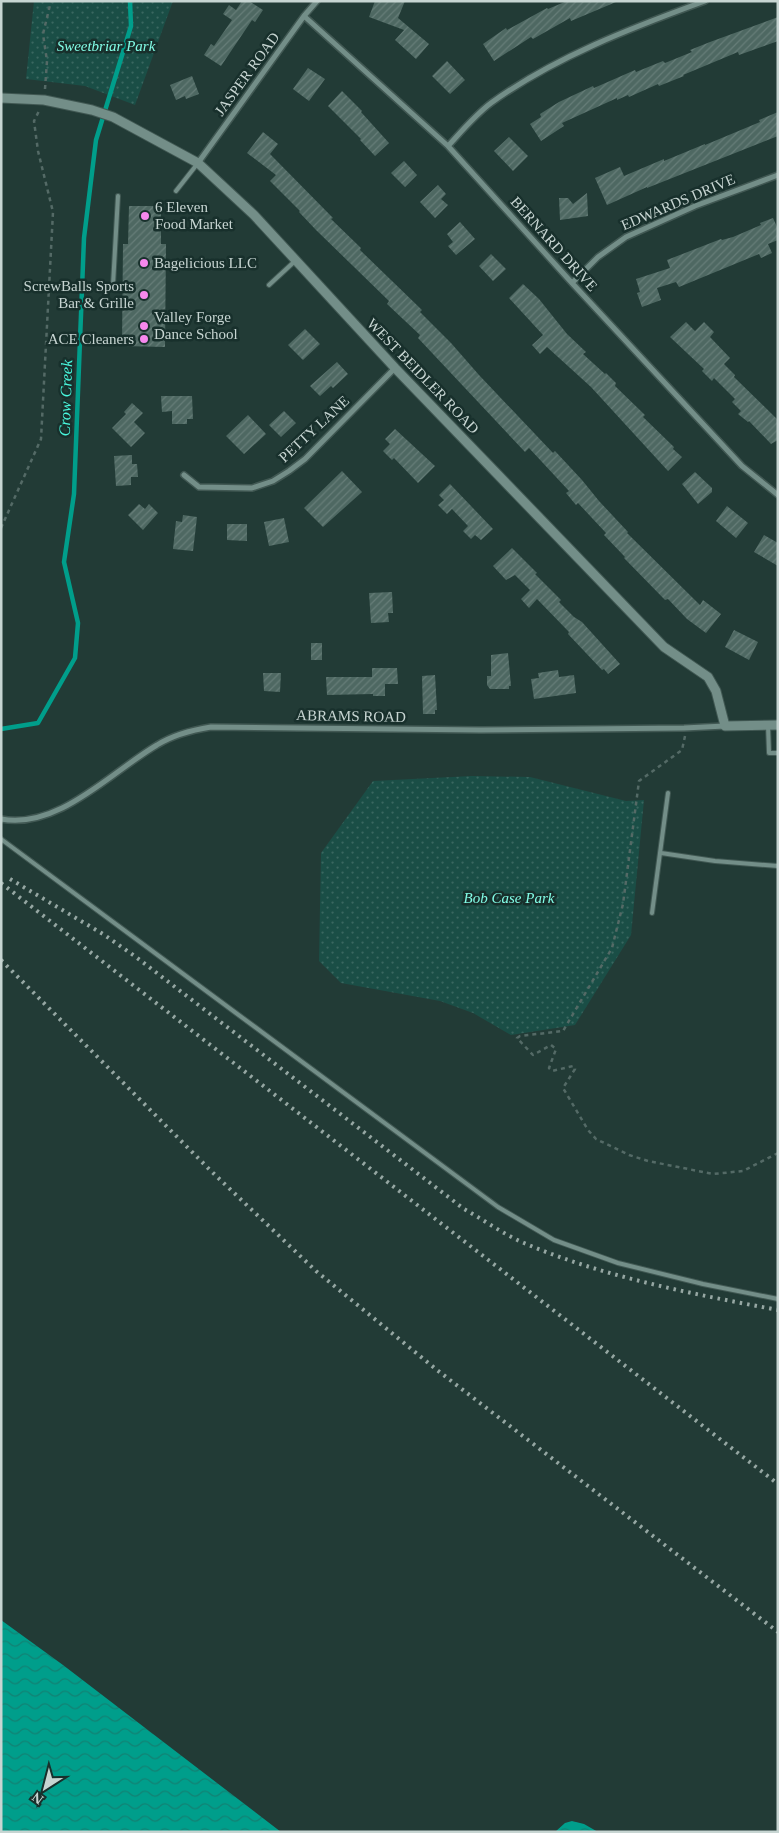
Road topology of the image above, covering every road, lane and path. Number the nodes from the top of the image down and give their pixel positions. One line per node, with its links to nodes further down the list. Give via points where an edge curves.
1 (51, 1): 6 (path, via 43,34 47,61)
2 (317, 1): 4 (street, JASPER ROAD)
3 (705, 1): 7 (street, via 554,63 490,104)
4 (304, 16): 7 (street, BERNARD DRIVE); 8 (street, JASPER ROAD)
5 (1, 98): 6 (street, WEST BEIDLER ROAD)
6 (44, 100): 8 (street, WEST BEIDLER ROAD, via 113,117); 19 (path, via 34,121 53,212 41,439)
7 (448, 146): 13 (street, BERNARD DRIVE)
8 (198, 162): 10 (lane); 12 (street, WEST BEIDLER ROAD, via 254,215)
9 (778, 174): 13 (street, EDWARDS DRIVE, via 626,237 598,257)
10 (176, 191)
11 (118, 196): 14 (lane)
12 (295, 260): 15 (lane); 16 (street, WEST BEIDLER ROAD)
13 (572, 283): 18 (street, BERNARD DRIVE, via 742,466)
14 (113, 285)
15 (269, 285)
16 (395, 368): 17 (street, PETTY LANE, via 305,459 273,481 252,488 199,487); 21 (street, WEST BEIDLER ROAD, via 664,647 708,677 716,691)
17 (184, 475)
18 (778, 495)
19 (1, 528)
20 (773, 725): 21 (street); 23 (lane, via 769,753)
21 (725, 726): 22 (street, ABRAMS ROAD)
22 (684, 728): 25 (street, ABRAMS ROAD, via 211,727 192,730 158,745 59,810 15,822); 30 (path, via 682,750 639,781 623,904 612,948 563,1031 517,1038 533,1055 552,1045 556,1049 549,1068 552,1071 573,1066 575,1069 563,1088 588,1130 615,1149 648,1161 713,1174 743,1171)
23 (778, 753)
24 (668, 794): 27 (lane)
25 (1, 819)
26 (1, 839): 31 (lane, via 498,1207 554,1240 618,1263)
27 (661, 853): 28 (lane); 29 (lane)
28 (778, 866)
29 (652, 913)
30 (778, 1153)
31 (778, 1299)

